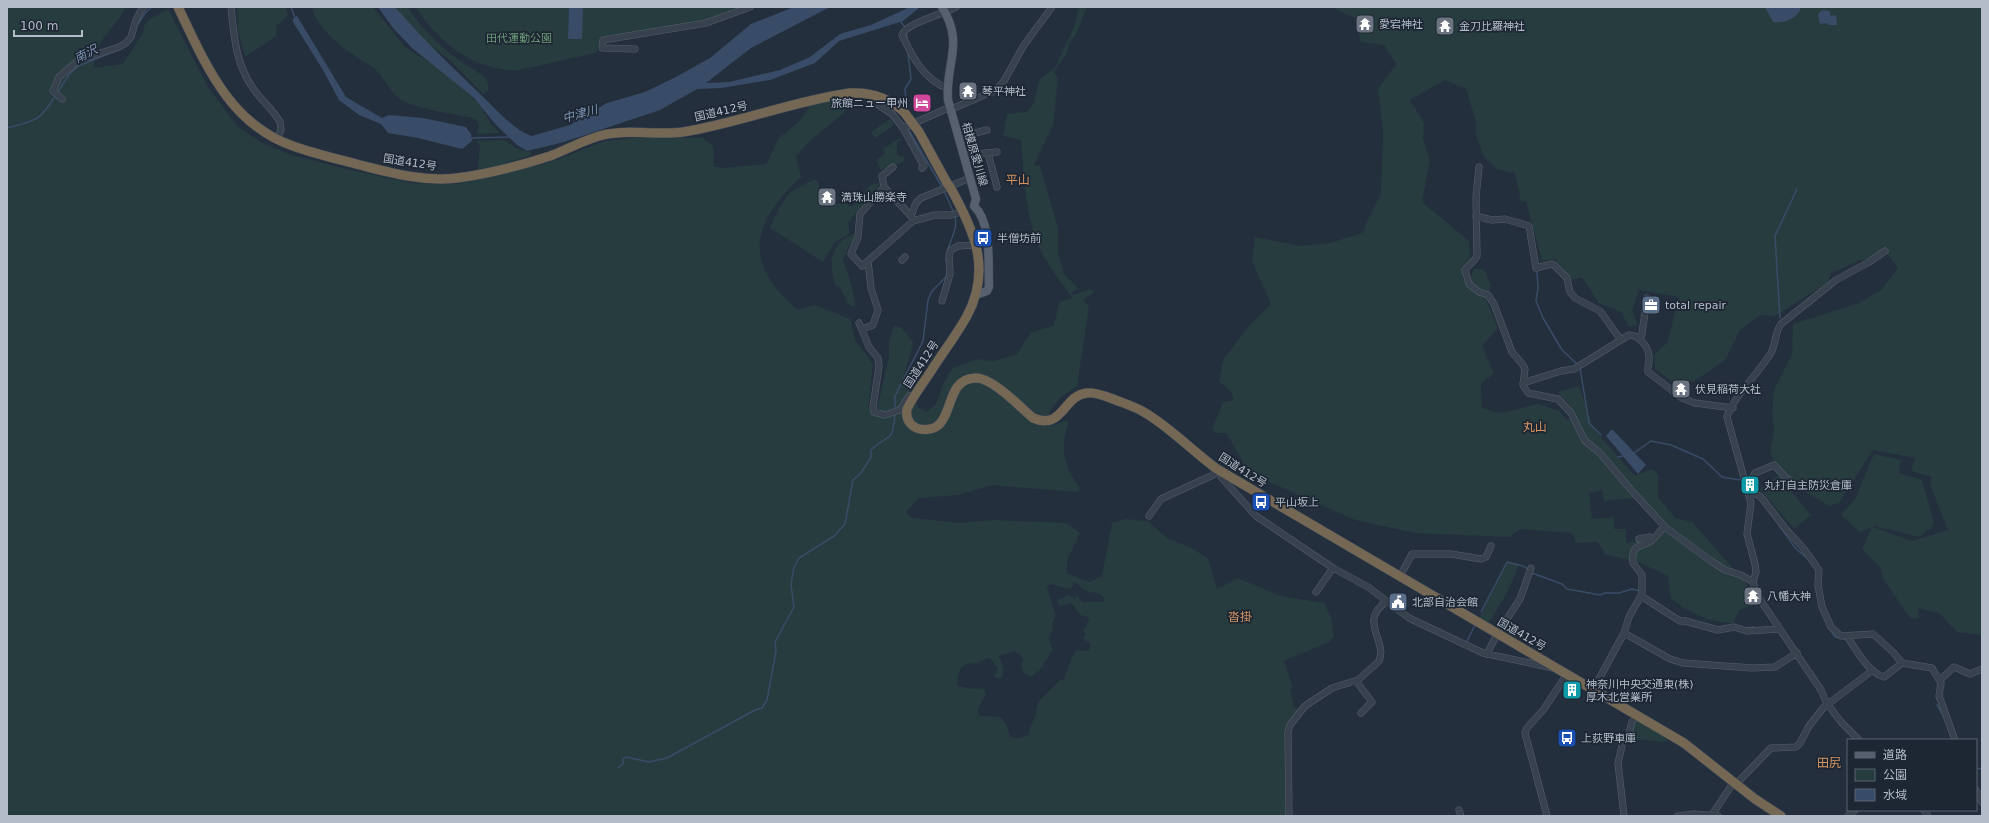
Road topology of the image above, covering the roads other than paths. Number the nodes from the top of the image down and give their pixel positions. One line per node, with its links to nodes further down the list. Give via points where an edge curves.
1 (144, 7): 11 (street, via 129,40 124,45 85,56 59,78 53,91)
2 (231, 7): 16 (street, via 238,57 250,84 280,122 281,130)
3 (750, 7): 8 (street, via 706,23 603,40 602,48)
4 (956, 7): 7 (street)
5 (1052, 7): 12 (street, via 1024,45 1000,86 991,93)
6 (179, 9): 16 (highway, 国道412号, via 204,60 226,96 251,122)
7 (944, 10): 9 (main road, 相模原愛川線, via 952,30 954,44); 9 (street, via 906,30 902,35 925,74 939,85)
8 (635, 49)
9 (948, 88): 12 (main road, 相模原愛川線)
10 (873, 95): 13 (street, via 873,102 892,114); 16 (highway, 国道412号, via 859,92 835,95 680,132 616,132 509,168 455,178 438,179 393,173 293,146); 25 (highway, 国道412号, bridge, via 897,105 904,112 919,132)
11 (62, 99)
12 (950, 109): 13 (street); 15 (main road, 相模原愛川線)
13 (905, 127): 22 (street, via 924,166)
14 (983, 132): 15 (street)
15 (958, 136): 19 (main road, 相模原愛川線)
16 (277, 139)
17 (997, 152): 18 (street)
18 (988, 153): 19 (street); 26 (street)
19 (964, 155): 23 (main road, 相模原愛川線)
20 (893, 167): 24 (street, via 882,176)
21 (1479, 167): 29 (street)
22 (922, 168)
23 (970, 178): 25 (street); 27 (main road, 相模原愛川線, via 976,199)
24 (884, 187): 30 (street); 33 (street, via 860,214 858,237 851,254 862,266)
25 (946, 187): 28 (highway, 国道412号); 30 (street, via 919,200)
26 (997, 187)
27 (974, 206): 28 (main road); 34 (main road, 相模原愛川線, via 981,215 987,234 989,287 987,291)
28 (958, 214): 30 (street); 31 (highway, 国道412号)
29 (1476, 216): 38 (street, via 1492,220 1505,219 1530,226 1536,268 1554,265 1567,278 1570,292 1575,298 1600,311); 39 (street, via 1477,256 1465,270 1469,284 1488,296 1494,304 1512,352 1524,365)
30 (912, 218): 33 (street)
31 (977, 245): 34 (highway, 国道412号, via 979,274); 36 (street, via 958,246 948,251 948,274)
32 (1885, 251): 41 (street, via 1836,280 1781,324 1772,351)
33 (868, 261): 40 (street, via 870,288 878,310 873,325 861,326 869,347 878,358 873,410 881,415 895,411)
34 (976, 295): 40 (highway, 国道412号, via 966,318)
35 (1648, 298): 37 (street, via 1647,324)
36 (942, 301)
37 (1640, 338): 38 (street, via 1631,335); 41 (street, via 1649,356 1648,372 1663,384 1682,398 1695,403)
38 (1622, 340): 39 (street, via 1574,369)
39 (1523, 383): 46 (street, via 1527,392 1532,395 1558,399 1564,405 1571,413 1585,441 1599,452)
40 (908, 399): 42 (highway, 国道412号, via 908,420 916,428 926,430 942,421 956,388 969,379 987,380 1033,418 1045,421 1055,418 1075,397 1092,392 1143,412)
41 (1732, 408): 44 (street, via 1727,421 1744,480)
42 (1217, 469): 45 (street, via 1213,475 1160,499); 50 (street, via 1221,477 1256,516); 52 (highway, 国道412号)
43 (1790, 480): 44 (street, via 1774,465 1755,473 1752,478)
44 (1753, 495): 53 (street, via 1747,534 1756,570); 60 (street, via 1761,497 1819,570 1818,585 1823,612 1835,633)
45 (1149, 516)
46 (1664, 526): 47 (street); 53 (street, via 1725,570)
47 (1653, 538): 48 (street); 55 (street, via 1638,546 1633,559 1643,578)
48 (1639, 540)
49 (1491, 546): 52 (street, via 1486,557 1481,559 1451,554 1412,554)
50 (1333, 568): 54 (street); 56 (street, via 1368,587)
51 (1530, 570): 59 (street, via 1520,599)
52 (1400, 576): 59 (highway, 国道412号)
53 (1753, 582): 57 (street, via 1757,595)
54 (1316, 592)
55 (1641, 596): 57 (street, via 1680,622 1685,620 1718,630 1734,627 1747,631); 58 (street, via 1629,617)
56 (1386, 602): 62 (street, via 1423,626); 69 (street, via 1376,614 1373,624 1380,648 1380,660)
57 (1780, 629): 61 (street)
58 (1624, 633): 61 (street, via 1682,664 1775,667); 70 (street)
59 (1498, 634): 62 (street); 64 (highway, 国道412号)
60 (1848, 638): 63 (street, via 1873,634 1893,652); 66 (street)
61 (1797, 653): 71 (street)
62 (1487, 654): 64 (street)
63 (1901, 664): 66 (street, via 1884,677); 68 (street, via 1929,667)
64 (1557, 669): 67 (highway, 国道412号)
65 (1982, 669): 68 (street, via 1970,674 1954,667)
66 (1873, 670): 71 (street)
67 (1567, 674): 70 (highway, 国道412号); 80 (street, via 1525,733)
68 (1940, 680): 75 (street, via 1939,696)
69 (1356, 681): 72 (street, via 1372,702); 79 (street, via 1339,685 1318,696 1305,706 1290,725)
70 (1593, 690): 73 (highway, 国道412号)
71 (1828, 704): 74 (street); 76 (street, via 1809,726 1799,745 1776,747 1767,751)
72 (1361, 713)
73 (1637, 715): 76 (highway, 国道412号, via 1693,750); 81 (street, via 1628,737 1623,741 1618,764)
74 (1858, 739)
75 (1955, 739)
76 (1734, 783): 83 (street); 84 (highway, 国道412号)
77 (1977, 792): 78 (street)
78 (1982, 802)
79 (1289, 816)
80 (1547, 816)
81 (1624, 816)
82 (1678, 816): 83 (street)
83 (1715, 816)
84 (1781, 816)

